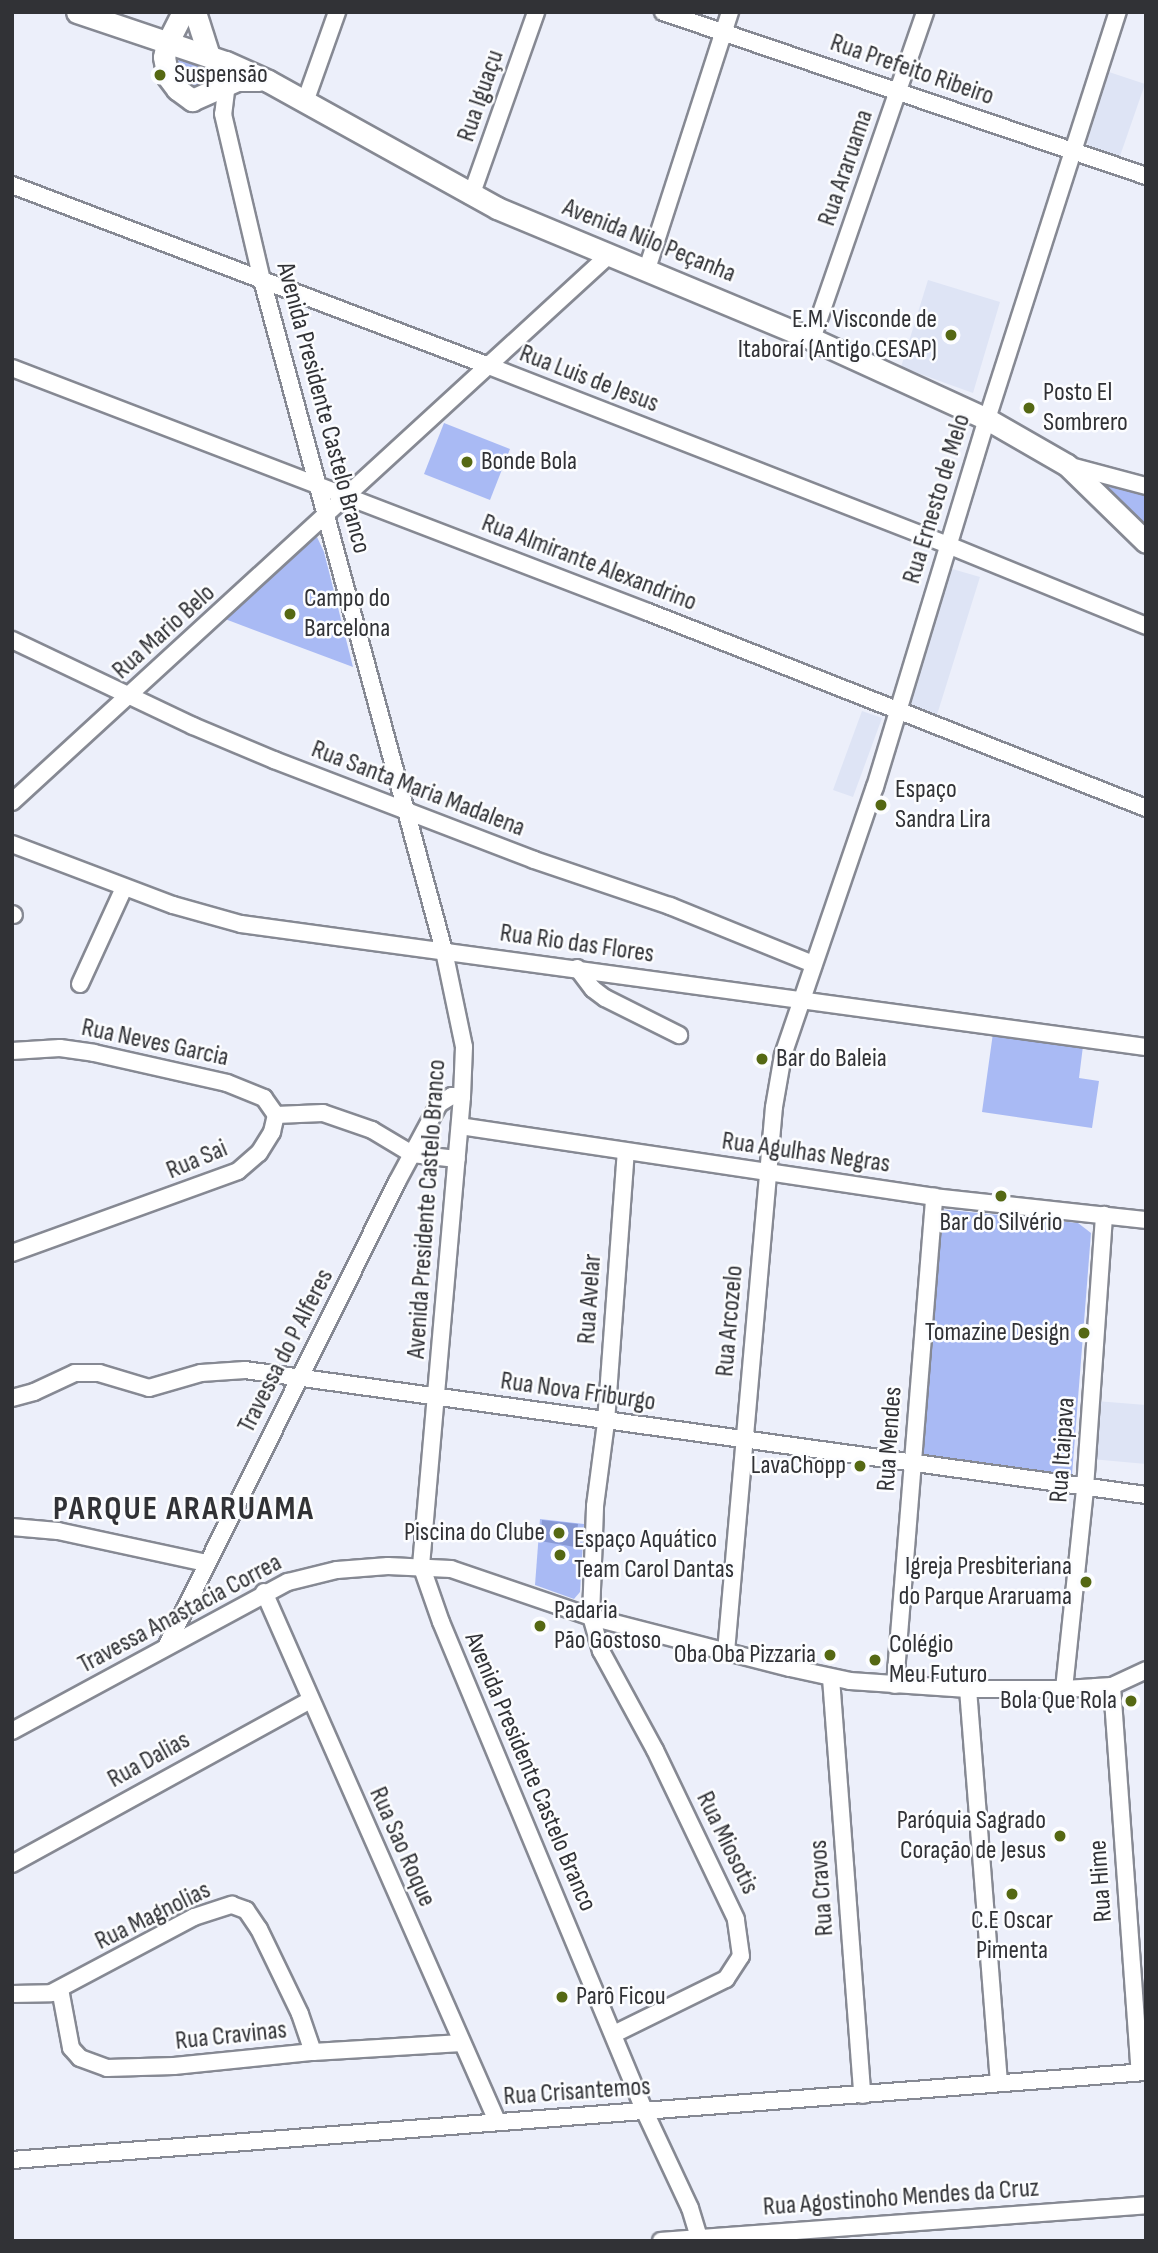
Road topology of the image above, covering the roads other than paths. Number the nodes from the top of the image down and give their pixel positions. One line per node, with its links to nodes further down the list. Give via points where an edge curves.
1 (77, 12): 11 (main road, Avenida Nilo Peçanha)
2 (183, 12): 11 (main road)
3 (195, 12): 12 (main road)
4 (337, 12): 17 (street)
5 (537, 12): 22 (street, Rua Iguaçu)
6 (663, 12): 10 (street, Rua Prefeito Ribeiro)
7 (730, 12): 10 (street)
8 (925, 12): 15 (street, Rua Araruama)
9 (1118, 12): 19 (street, Rua Ernesto de Melo)
10 (723, 34): 15 (street, Rua Prefeito Ribeiro); 24 (street)
11 (167, 43): 12 (main road, Avenida Nilo Peçanha); 16 (main road, via 168,77)
12 (218, 59): 13 (main road, Avenida Nilo Peçanha); 14 (street, Avenida Presidente Castelo Branco)
13 (268, 81): 14 (main road, via 246,79); 17 (main road, Avenida Nilo Peçanha)
14 (227, 85): 16 (main road); 18 (street, Avenida Presidente Castelo Branco)
15 (900, 91): 19 (street, Rua Prefeito Ribeiro); 26 (street, Rua Araruama)
16 (192, 100): 18 (street)
17 (305, 102): 22 (main road, Avenida Nilo Peçanha)
18 (223, 114): 25 (street, Avenida Presidente Castelo Branco)
19 (1073, 151): 20 (street, Rua Prefeito Ribeiro); 29 (street, Rua Ernesto de Melo)
20 (1146, 176)
21 (12, 186): 25 (street, Rua Luis de Jesus)
22 (471, 196): 23 (main road, Avenida Nilo Peçanha)
23 (609, 255): 24 (main road, Avenida Nilo Peçanha); 27 (street, Rua Mario Belo)
24 (647, 269): 26 (main road, Avenida Nilo Peçanha)
25 (262, 281): 27 (street, Rua Luis de Jesus); 31 (street, Avenida Presidente Castelo Branco)
26 (812, 339): 29 (main road, Avenida Nilo Peçanha)
27 (489, 366): 33 (street, Rua Mario Belo); 36 (street, Rua Luis de Jesus)
28 (12, 368): 31 (street, Rua Almirante Alexandrino)
29 (986, 419): 30 (main road, Avenida Nilo Peçanha); 36 (street, Rua Ernesto de Melo)
30 (1068, 465): 32 (street); 35 (main road, Avenida Nilo Peçanha)
31 (317, 484): 33 (street, Rua Almirante Alexandrino); 34 (street, Avenida Presidente Castelo Branco)
32 (1146, 485)
33 (347, 496): 34 (street, Rua Mario Belo); 40 (street, Rua Almirante Alexandrino)
34 (326, 515): 39 (street, Rua Mario Belo); 43 (street, Avenida Presidente Castelo Branco)
35 (1146, 542)
36 (948, 545): 37 (street, Rua Luis de Jesus); 40 (street, Rua Ernesto de Melo)
37 (1146, 626)
38 (12, 640): 39 (street, Rua Santa Maria Madalena)
39 (130, 696): 41 (street, Rua Mario Belo); 43 (street, Rua Santa Maria Madalena)
40 (899, 712): 42 (street, Rua Almirante Alexandrino); 47 (street, Rua Ernesto de Melo)
41 (12, 802)
42 (1146, 808)
43 (407, 812): 46 (street, Avenida Presidente Castelo Branco); 47 (street, Rua Santa Maria Madalena, via 670,906)
44 (12, 844): 45 (street, Rua Rio das Flores)
45 (124, 888): 46 (street, Rua Rio das Flores, via 240,924); 49 (street)
46 (444, 951): 48 (street, Rua Rio das Flores); 54 (street, Avenida Presidente Castelo Branco, via 464,1047)
47 (813, 964): 50 (street, Rua Ernesto de Melo)
48 (576, 968): 50 (street, Rua Rio das Flores); 51 (street, via 605,998)
49 (79, 984)
50 (803, 999): 52 (street, Rua Rio das Flores); 60 (street, Rua Arcozelo, via 778,1080)
51 (679, 1035)
52 (1146, 1047)
53 (12, 1051): 55 (street, Rua Neves Garcia, via 83,1051 227,1083 264,1098)
54 (462, 1097): 56 (street, Avenida Presidente Castelo Branco); 58 (street, Travessa do P Alferes, via 453,1096 439,1104)
55 (276, 1115): 58 (street, via 323,1113 346,1119); 64 (street, Rua Sai, via 259,1153 238,1171)
56 (460, 1126): 57 (street, Rua Agulhas Negras); 59 (street, Avenida Presidente Castelo Branco)
57 (626, 1152): 60 (street, Rua Agulhas Negras); 68 (street, Rua Avelar)
58 (412, 1154): 59 (street); 65 (street, Travessa do P Alferes)
59 (457, 1159): 66 (street, Avenida Presidente Castelo Branco)
60 (769, 1171): 61 (street, Rua Agulhas Negras); 69 (street, Rua Arcozelo)
61 (934, 1197): 62 (street, Rua Agulhas Negras); 70 (street, Rua Mendes)
62 (1104, 1215): 63 (street, Rua Agulhas Negras); 71 (street, Rua Itaipava)
63 (1146, 1220)
64 (12, 1252)
65 (302, 1377): 66 (street, Rua Nova Friburgo); 67 (street, Rua Nova Friburgo, via 222,1370 149,1388 86,1371); 74 (street, Travessa do P Alferes)
66 (436, 1397): 68 (street, Rua Nova Friburgo); 75 (street, Avenida Presidente Castelo Branco)
67 (12, 1398)
68 (606, 1422): 69 (street, Rua Nova Friburgo); 77 (street, Rua Avelar, via 595,1506)
69 (743, 1440): 70 (street, Rua Nova Friburgo); 79 (street, Rua Arcozelo)
70 (913, 1464): 71 (street, Rua Nova Friburgo); 82 (street, Rua Mendes)
71 (1085, 1488): 72 (street, Rua Nova Friburgo); 85 (street, Rua Itaipava)
72 (1146, 1495)
73 (12, 1527): 74 (street, via 58,1531)
74 (206, 1563): 78 (street, Travessa do P Alferes)
75 (421, 1566): 76 (street, Travessa Anastacia Correa, via 310,1575); 77 (street, Travessa Anastacia Correa, via 452,1569); 91 (street, Avenida Presidente Castelo Branco)
76 (264, 1592): 78 (street, Travessa Anastacia Correa); 86 (street, Rua Sao Roque)
77 (591, 1617): 79 (street, Travessa Anastacia Correa); 91 (street, Rua Miosotis, via 601,1651 655,1750 736,1919 741,1956 726,1979)
78 (167, 1645): 87 (street, Travessa Anastacia Correa)
79 (726, 1652): 81 (street, Travessa Anastacia Correa)
80 (1146, 1670): 83 (street)
81 (831, 1678): 82 (street, Travessa Anastacia Correa); 96 (street, Rua Cravos)
82 (895, 1685): 84 (street, Travessa Anastacia Correa)
83 (1112, 1686): 85 (street, Travessa Anastacia Correa); 94 (street, Rua Hime)
84 (968, 1689): 85 (street, Travessa Anastacia Correa); 95 (street)
85 (1064, 1689)
86 (310, 1700): 88 (street, Rua Dalias); 92 (street, Rua Sao Roque)
87 (12, 1731)
88 (12, 1864)
89 (60, 1989): 90 (street, Rua Magnolias, via 39,1995); 93 (street, Rua Cravinas, via 71,2048 79,2058 107,2068); 93 (street, Rua Magnolias, via 194,1917 232,1905 246,1910 259,1929)
90 (12, 1994)
91 (614, 2034): 97 (street, Avenida Presidente Castelo Branco)
92 (461, 2043): 93 (street, Rua Cravinas); 98 (street, Rua Sao Roque)
93 (313, 2052)
94 (1143, 2072): 95 (street, Rua Crisantemos)
95 (999, 2082): 96 (street, Rua Crisantemos)
96 (862, 2095): 97 (street, Rua Crisantemos)
97 (645, 2112): 98 (street, Rua Crisantemos); 102 (street, Avenida Presidente Castelo Branco)
98 (497, 2121): 99 (street, Rua Crisantemos)
99 (12, 2160)
100 (1146, 2205): 101 (street, Rua Agostinoho Mendes da Cruz)
101 (840, 2234): 102 (street, Rua Agostinoho Mendes da Cruz)
102 (700, 2239): 103 (street, Rua Agostinoho Mendes da Cruz)
103 (661, 2241)

